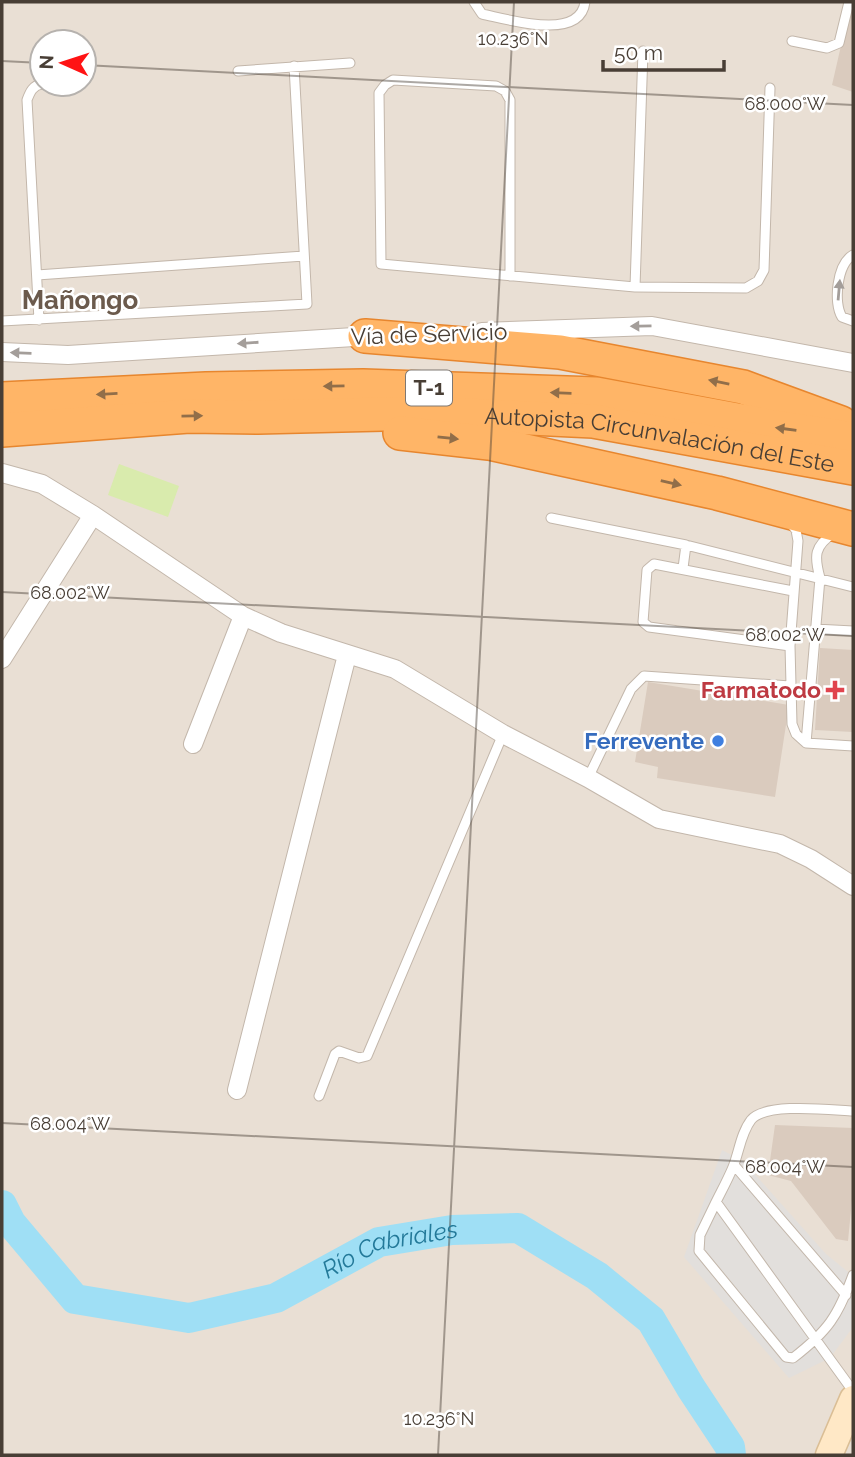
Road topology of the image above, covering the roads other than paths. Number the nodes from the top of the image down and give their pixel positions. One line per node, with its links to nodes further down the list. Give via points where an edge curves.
1 (474, 2): 2 (lane, via 482,14 550,26 575,18)
2 (585, 2)
3 (849, 2): 4 (lane, via 839,43 827,48)
4 (792, 41)
5 (643, 51): 15 (lane)
6 (349, 64): 7 (lane)
7 (294, 66): 8 (lane); 11 (lane)
8 (238, 71)
9 (771, 88): 15 (lane, via 764,270 758,281 746,288)
10 (28, 97): 13 (lane)
11 (304, 256): 13 (lane); 16 (lane, via 307,304)
12 (853, 256): 18 (lane, one-way to 12, via 842,317 837,303 840,270)
13 (37, 275): 16 (lane)
14 (510, 275): 14 (lane, via 510,100 505,91 496,86 393,80 385,85 379,93 381,264); 15 (lane)
15 (635, 287)
16 (38, 320): 17 (lane)
17 (2, 321)
18 (853, 321)
19 (365, 336): 20 (street, Vía de Servicio, one-way to 20, via 68,355); 21 (street, Vía de Servicio, one-way to 19, via 652,326); 24 (highway, one-way to 19, via 743,387 560,352)
20 (2, 352)
21 (853, 363)
22 (2, 399): 26 (highway, Autopista Circunvalación del Este / T-1, one-way to 22, via 596,394 363,386)
23 (258, 417): 25 (highway, Autopista Circunvalación del Este / T-1, one-way to 23, via 189,416); 27 (highway, Autopista Circunvalación del Este / T-1, via 425,413 593,421); 29 (highway, one-way to 29, via 489,443)
24 (853, 427)
25 (2, 430)
26 (853, 439)
27 (853, 468)
28 (2, 473): 30 (street, via 42,484)
29 (776, 508): 32 (highway); 35 (lane, via 796,530)
30 (93, 515): 39 (street); 44 (street)
31 (551, 518): 33 (lane)
32 (849, 528): 36 (lane, via 823,540 817,551)
33 (686, 545): 34 (lane); 35 (lane)
34 (683, 568): 38 (lane); 42 (lane, via 649,566 645,626)
35 (796, 571): 36 (lane); 38 (lane)
36 (820, 578): 37 (lane); 40 (lane)
37 (853, 587)
38 (793, 591): 42 (lane)
39 (243, 616): 43 (street); 48 (street)
40 (815, 628): 41 (lane); 47 (lane)
41 (853, 631)
42 (790, 646): 45 (lane)
43 (348, 655): 46 (street, via 395,669); 52 (street)
44 (2, 659)
45 (790, 686): 47 (lane, via 792,724); 50 (lane, via 644,676 631,690)
46 (503, 734): 50 (street); 53 (lane, via 367,1056 338,1051)
47 (806, 743): 49 (lane)
48 (194, 744)
49 (853, 746)
50 (588, 778): 51 (street, via 659,820 780,844)
51 (853, 886)
52 (237, 1090)
53 (319, 1096)
54 (853, 1111): 55 (lane, via 765,1111 750,1122)
55 (734, 1165): 56 (lane); 58 (lane)
56 (716, 1202): 59 (lane); 59 (lane, via 700,1235 699,1251 786,1357 793,1358)
57 (853, 1275): 58 (lane)
58 (846, 1295): 59 (lane, via 834,1320)
59 (817, 1339): 60 (lane)
60 (853, 1391)
61 (853, 1399): 62 (street)
62 (829, 1455)

